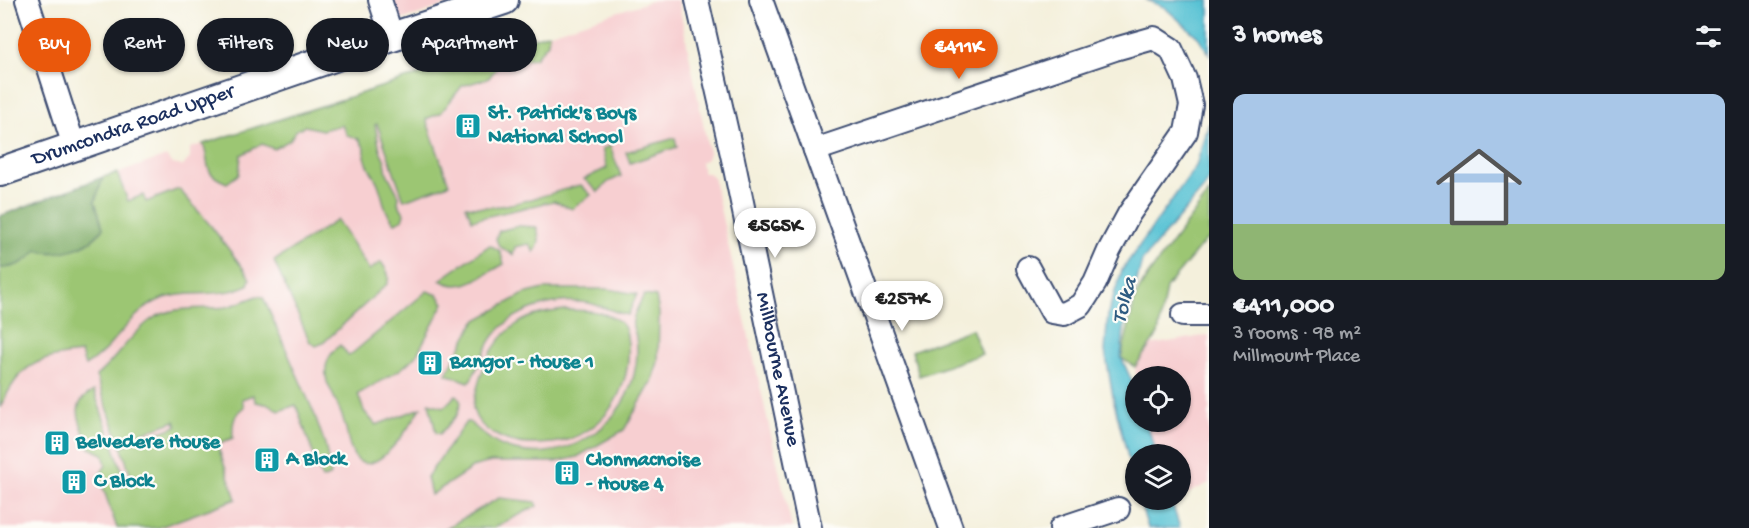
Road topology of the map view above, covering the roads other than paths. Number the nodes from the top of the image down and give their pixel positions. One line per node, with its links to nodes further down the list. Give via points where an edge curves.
1 (27, 0): 7 (street)
2 (380, 0): 6 (street)
3 (504, 0): 6 (main road, Drumcondra Road Upper)
4 (697, 0): 14 (street, Millbourne Avenue)
5 (761, 0): 8 (street)
6 (392, 37): 7 (main road, Drumcondra Road Upper)
7 (74, 146): 9 (main road, Drumcondra Road Upper)
8 (815, 150): 10 (street, via 1154,38 1171,49 1185,80 1191,105 1186,132 1129,214 1081,305 1064,314 1052,312); 15 (street)
9 (0, 172)
10 (1028, 268)
11 (1183, 315): 12 (street)
12 (1209, 315)
13 (1118, 509): 16 (street)
14 (810, 528)
15 (951, 528)
16 (1062, 528)

